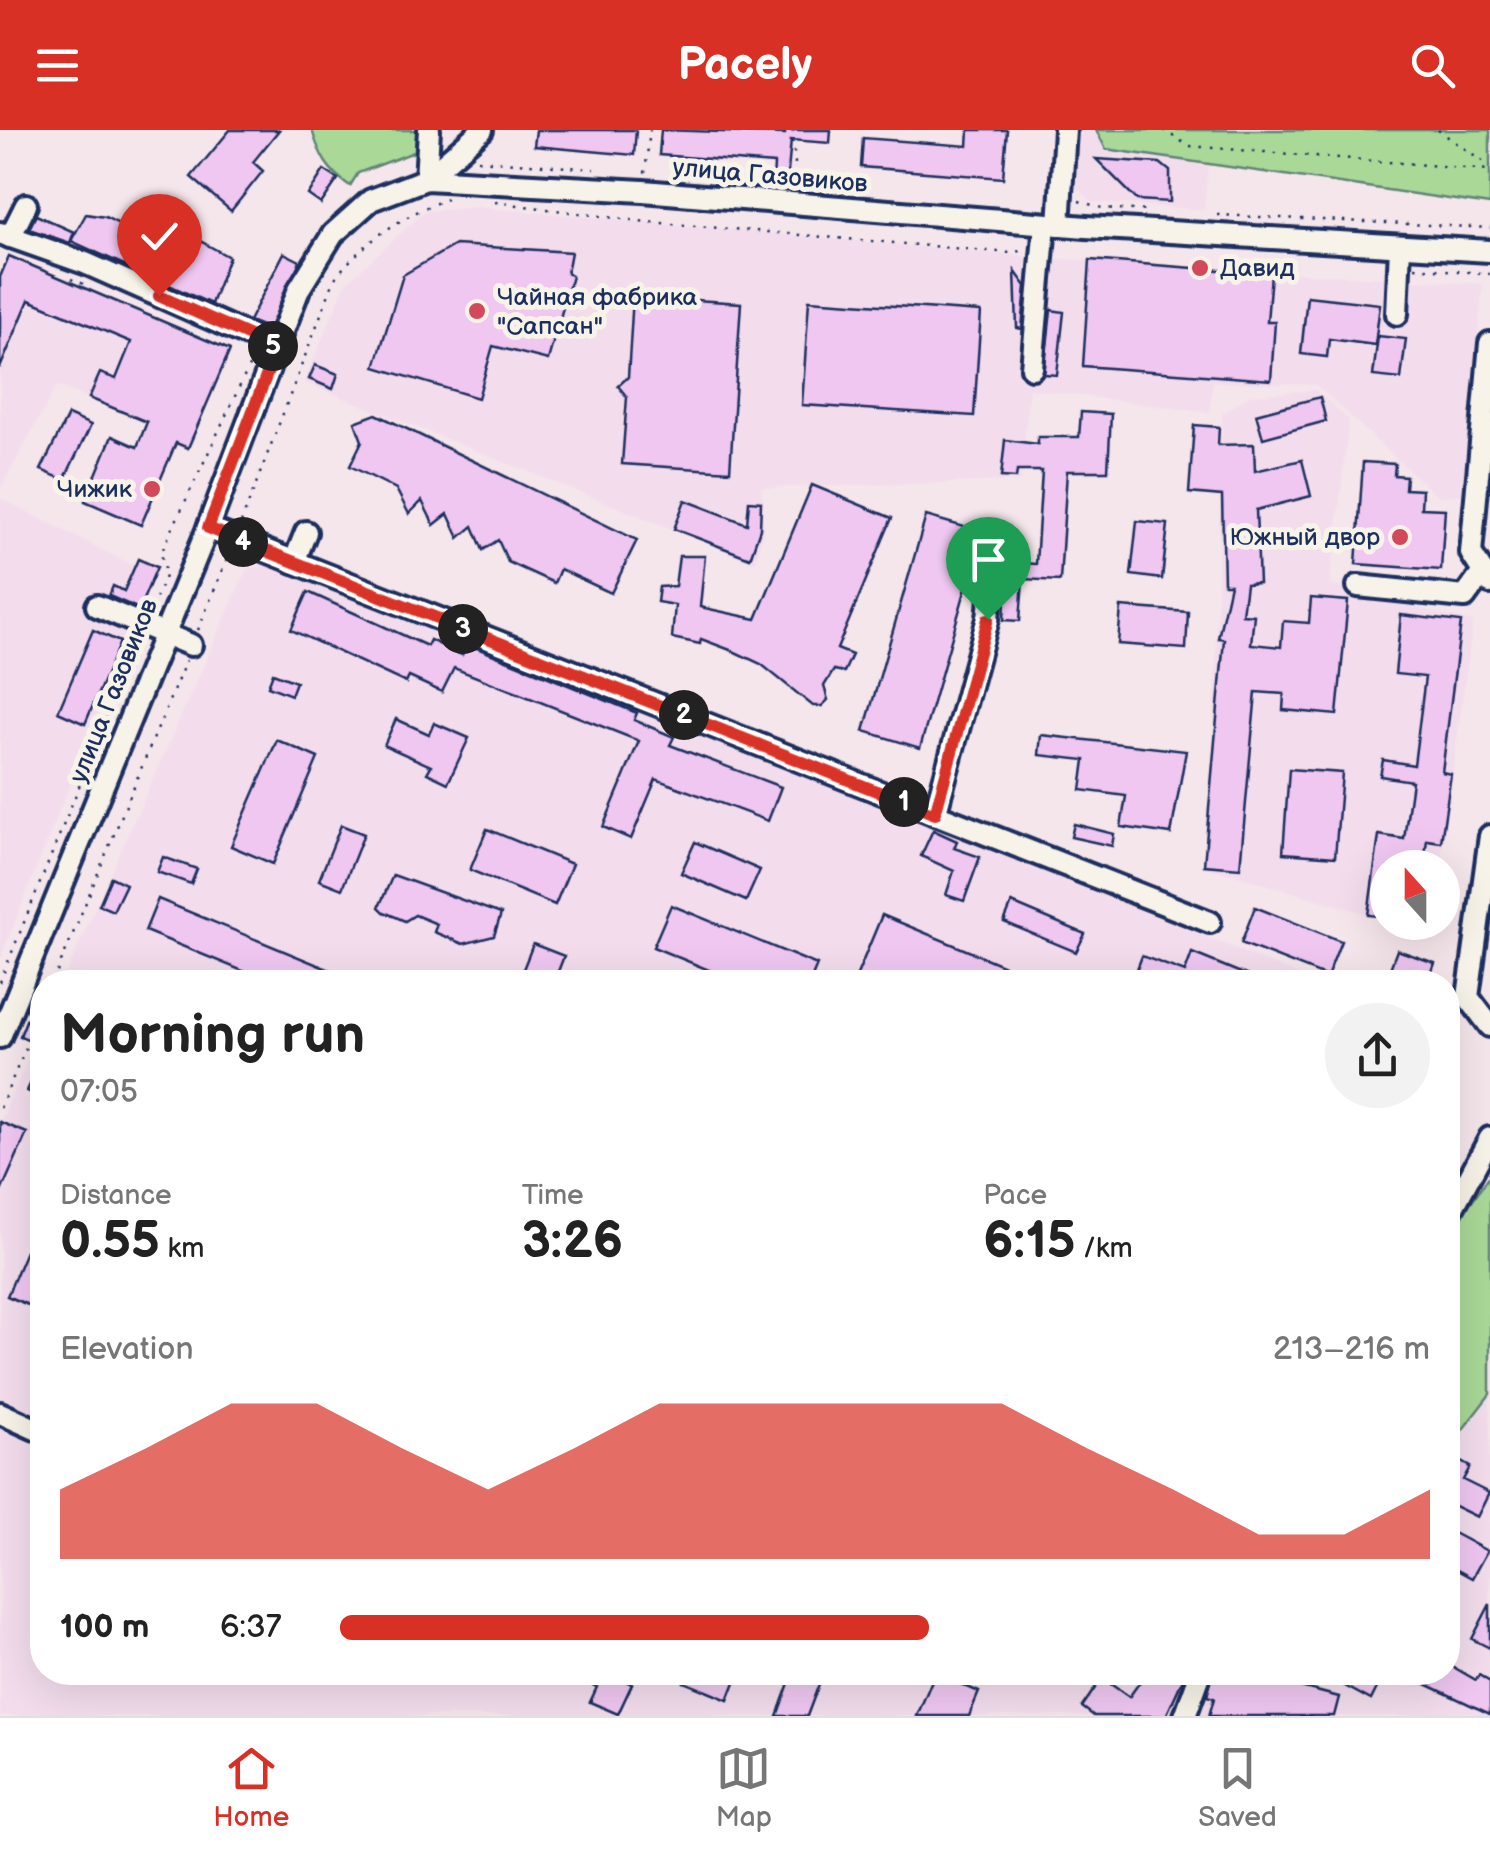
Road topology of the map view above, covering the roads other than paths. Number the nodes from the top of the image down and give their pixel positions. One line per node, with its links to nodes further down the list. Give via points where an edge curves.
1 (429, 130): 4 (street)
2 (1065, 130): 6 (street)
3 (485, 138): 4 (street)
4 (426, 179): 6 (street, улица Газовиков); 12 (street, улица Газовиков, via 371,200 333,234 299,289)
5 (26, 206): 7 (street)
6 (1052, 224): 8 (street, улица Газовиков); 13 (street)
7 (4, 238): 12 (street, via 86,263)
8 (1400, 246): 9 (street, улица Газовиков); 10 (street)
9 (1490, 251)
10 (1396, 314)
11 (1490, 343): 18 (street, via 1471,552)
12 (277, 348): 14 (street, улица Газовиков)
13 (1032, 368)
14 (208, 528): 17 (street); 21 (street, улица Газовиков)
15 (306, 532): 17 (street)
16 (996, 535): 23 (street, via 988,619)
17 (294, 562): 23 (street)
18 (1485, 579): 19 (street, via 1466,598)
19 (1358, 586)
20 (97, 606): 21 (street)
21 (164, 634): 22 (street); 27 (street, улица Газовиков)
22 (192, 646)
23 (935, 814): 25 (street)
24 (1490, 836): 26 (street, via 1468,996)
25 (1210, 922)
26 (1490, 1026)
27 (0, 1038)
28 (1490, 1138): 29 (street)
29 (1460, 1194)
30 (0, 1413): 31 (street)
31 (30, 1427)
32 (1196, 1685): 33 (street)
33 (1185, 1716)

